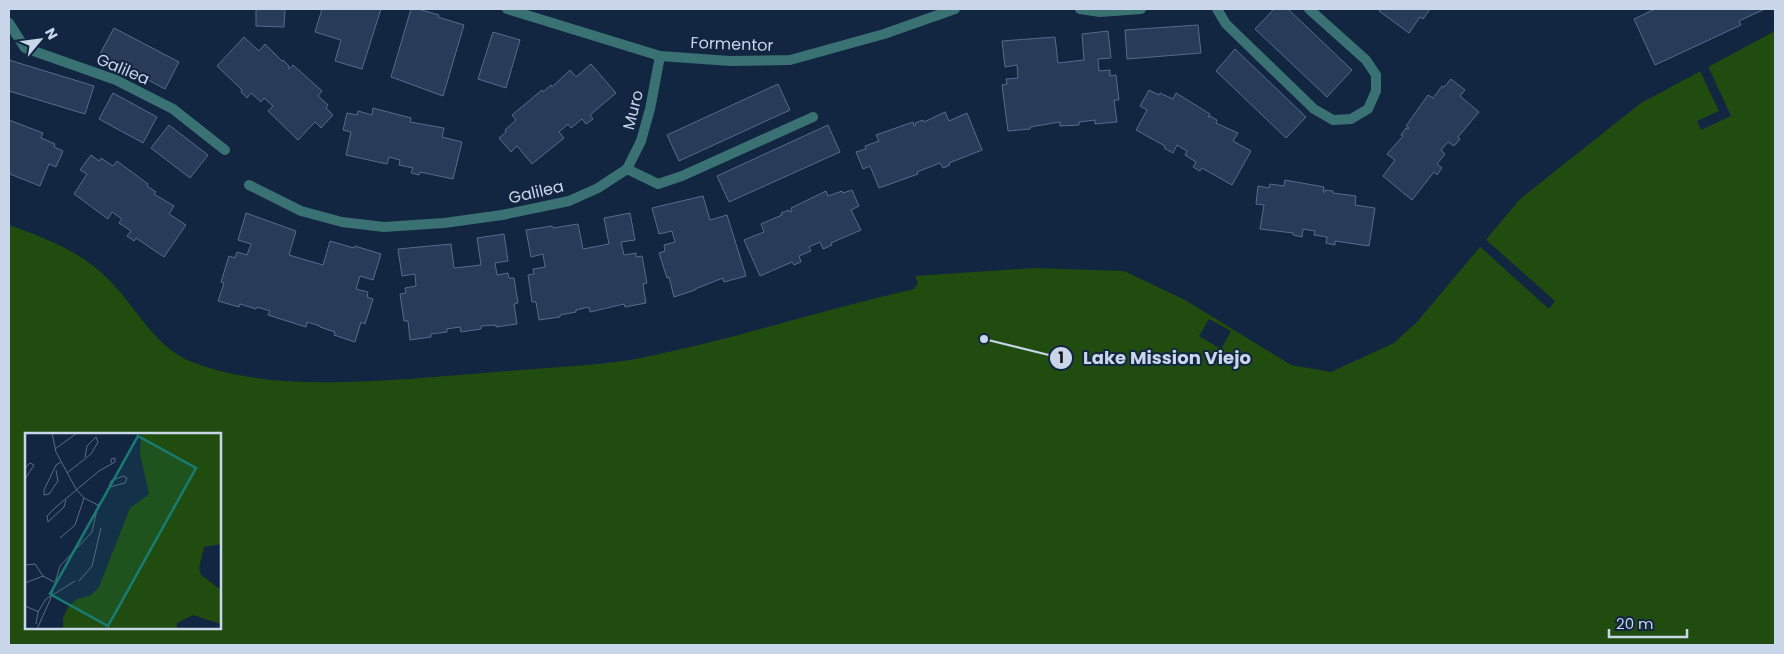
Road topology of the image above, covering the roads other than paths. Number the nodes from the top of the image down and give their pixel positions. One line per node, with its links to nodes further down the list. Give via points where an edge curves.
1 (507, 9): 8 (street, Formentor)
2 (955, 9): 8 (street, Formentor, via 884,34 790,60 730,61)
3 (1080, 9): 4 (street, via 1100,12)
4 (1141, 9)
5 (1216, 9): 6 (street, via 1226,24 1314,109 1333,120 1351,119 1368,109 1376,91 1376,75 1366,60)
6 (1309, 9)
7 (9, 23): 10 (street, Galilea, via 24,48 116,80 173,109)
8 (660, 56): 11 (street, Muro, via 641,142)
9 (813, 117): 11 (street, via 658,184)
10 (225, 150)
11 (627, 169): 12 (street, Galilea, via 598,188 569,201 502,215 384,227 342,222 301,211)
12 (249, 185)

